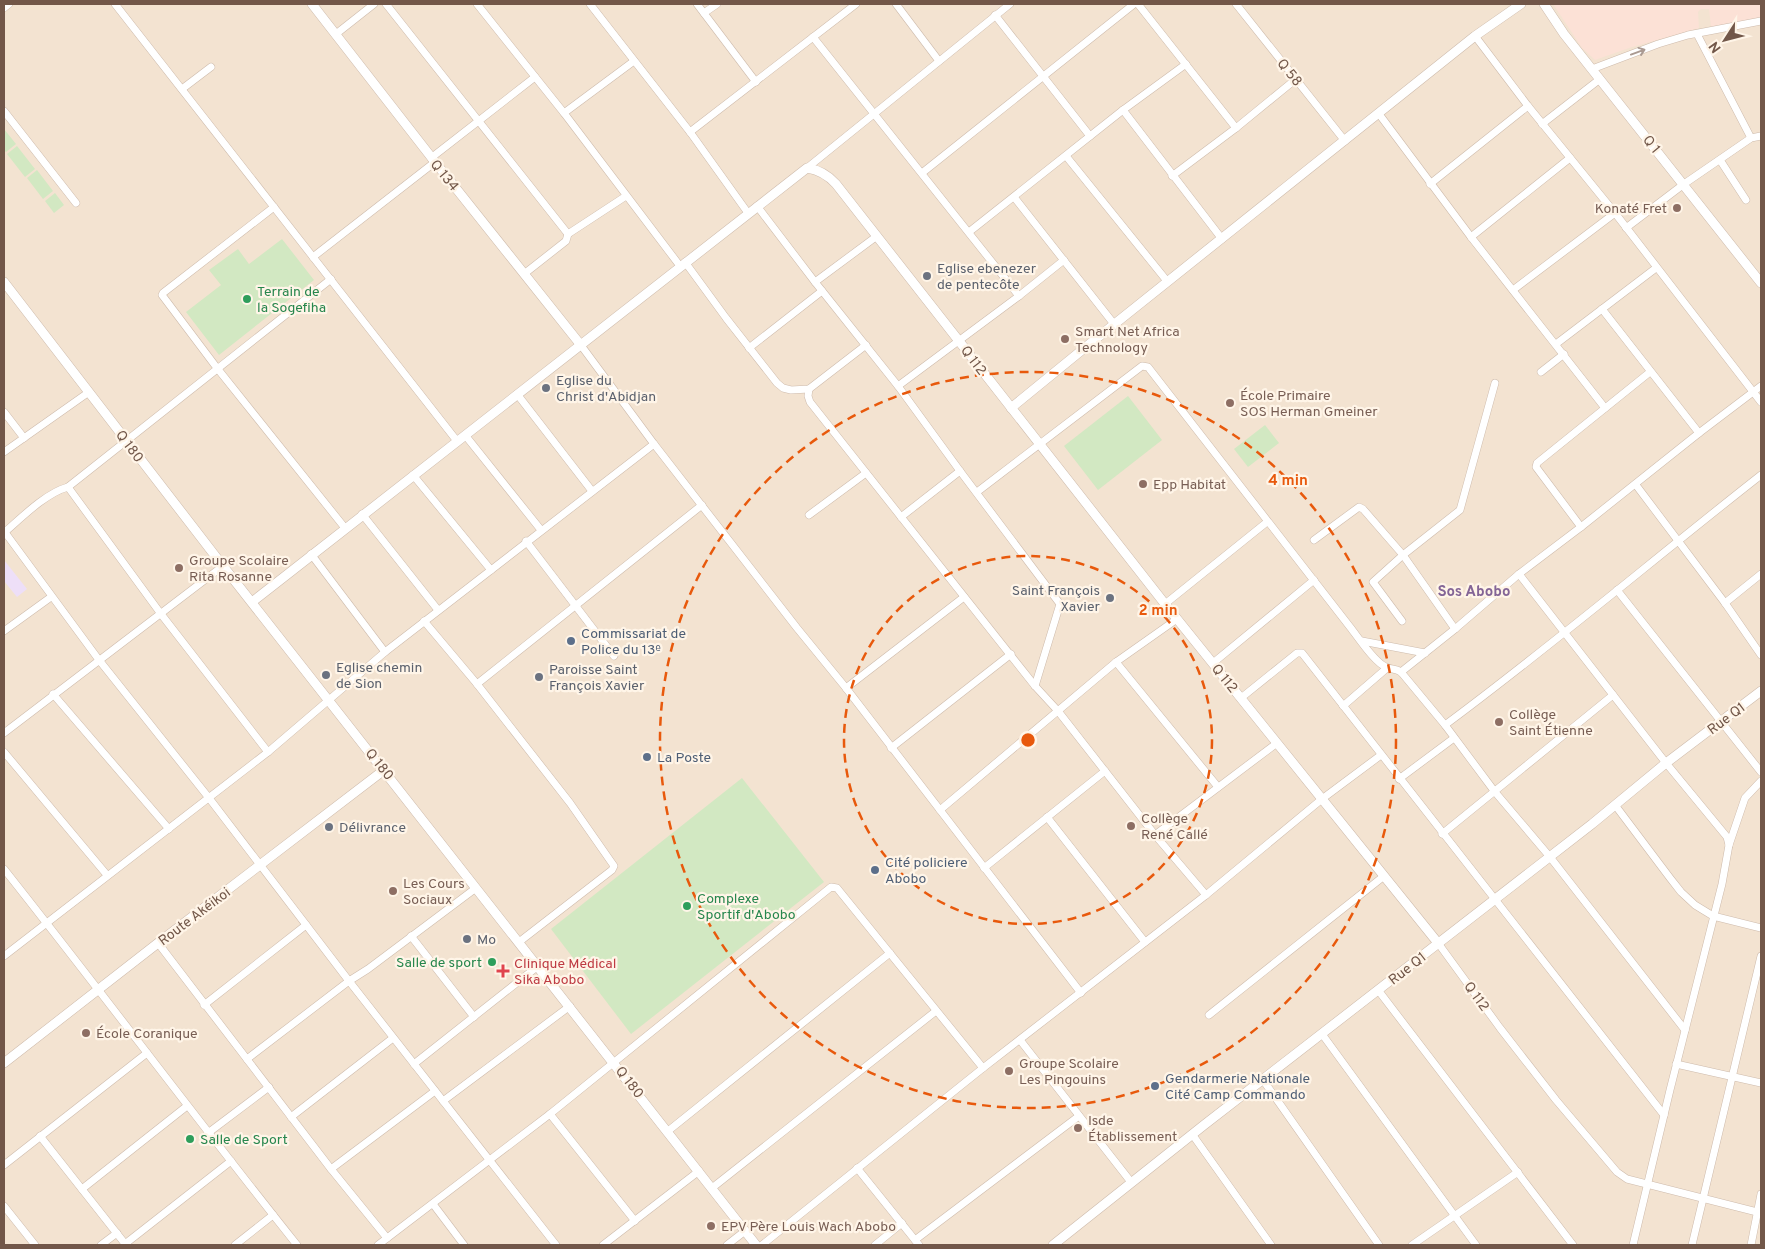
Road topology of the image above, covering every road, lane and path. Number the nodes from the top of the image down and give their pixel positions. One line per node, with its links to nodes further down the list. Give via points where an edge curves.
1 (9, 4): 18 (street)
2 (115, 4): 36 (street)
3 (312, 4): 22 (street, Q 134)
4 (374, 4): 22 (street)
5 (386, 4): 43 (street)
6 (477, 4): 32 (street)
7 (590, 4): 26 (street)
8 (697, 4): 19 (street)
9 (717, 4): 19 (street)
10 (856, 4): 25 (street)
11 (896, 4): 27 (street)
12 (1010, 4): 20 (street)
13 (1134, 4): 31 (street)
14 (1138, 4): 28 (street)
15 (1236, 4): 33 (street, Q 58)
16 (1521, 4): 24 (street)
17 (1544, 4): 30 (street, Q 1)
18 (4, 8)
19 (704, 13): 35 (street)
20 (995, 15): 27 (street); 31 (street)
21 (1761, 21): 23 (street)
22 (336, 34): 53 (street, Q 134)
23 (1697, 34): 30 (street, one-way to 23, via 1658,44); 49 (street)
24 (1475, 36): 37 (street); 42 (street)
25 (814, 37): 35 (street); 41 (street)
26 (634, 61): 40 (street); 46 (street)
27 (939, 61): 41 (street)
28 (1186, 64): 39 (street); 45 (street)
29 (211, 67): 36 (street)
30 (1592, 69): 34 (street, Q 1)
31 (1043, 75): 47 (street); 56 (street)
32 (535, 77): 40 (street); 43 (street)
33 (1296, 79): 45 (street); 50 (street, Q 58)
34 (1600, 79): 44 (street); 59 (street, Q 1)
35 (756, 82): 46 (street)
36 (182, 89): 64 (street)
37 (1528, 106): 44 (street); 58 (street)
38 (4, 110): 63 (street)
39 (1123, 110): 47 (street); 57 (street)
40 (564, 113): 60 (street)
41 (873, 114): 55 (street); 56 (street)
42 (1379, 114): 50 (street); 58 (street)
43 (479, 121): 53 (street); 70 (street)
44 (1542, 124): 52 (street)
45 (1236, 128): 57 (street)
46 (690, 132): 66 (street)
47 (1090, 136): 51 (street)
48 (1761, 136): 49 (street)
49 (1751, 138): 54 (street)
50 (1345, 140): 73 (street)
51 (1066, 156): 61 (street); 82 (street)
52 (1570, 158): 67 (street); 72 (street)
53 (433, 160): 74 (street); 78 (street, Q 134)
54 (1720, 160): 59 (street); 62 (street)
55 (807, 168): 65 (street); 71 (street, Q 112, via 830,177)
56 (922, 173): 69 (street)
57 (1172, 176): 73 (street)
58 (1430, 184): 72 (street)
59 (1684, 184): 68 (street); 83 (street, Q 1)
60 (626, 196): 70 (street); 76 (street)
61 (1014, 197): 69 (street); 75 (street)
62 (1746, 200)
63 (76, 203)
64 (274, 206): 74 (street); 95 (street, via 163,293)
65 (757, 206): 66 (street); 81 (street)
66 (748, 213): 76 (street)
67 (1615, 214): 68 (street); 84 (street)
68 (1626, 228): 77 (street)
69 (969, 232): 86 (street)
70 (568, 234): 78 (street, via 566,241)
71 (877, 236): 81 (street); 89 (street, Q 112)
72 (1471, 237): 84 (street)
73 (1222, 239): 82 (street)
74 (313, 257): 79 (street)
75 (1064, 260): 86 (street); 88 (street)
76 (683, 264): 90 (street); 93 (street)
77 (1656, 268): 87 (street); 103 (street)
78 (524, 274): 90 (street, Q 134)
79 (331, 279): 95 (street); 111 (street)
80 (4, 282): 102 (street, Q 180)
81 (815, 282): 85 (street)
82 (1167, 282): 88 (street)
83 (1761, 283)
84 (1513, 290): 91 (street)
85 (822, 291): 92 (street); 93 (street)
86 (1019, 296): 89 (street)
87 (1602, 309): 91 (street); 97 (street)
88 (1114, 324): 106 (street)
89 (958, 340): 99 (street); 106 (street, Q 112)
90 (580, 344): 104 (street); 113 (street)
91 (1556, 344): 94 (street)
92 (866, 345): 99 (street); 101 (street)
93 (749, 348): 101 (street, via 783,388)
94 (1564, 354): 96 (street); 107 (street)
95 (217, 368): 112 (street); 130 (street)
96 (1541, 372)
97 (1650, 372): 107 (street); 109 (street)
98 (1495, 383): 137 (street, via 1460,510)
99 (898, 386): 116 (street)
100 (1761, 386): 103 (street)
101 (809, 389): 117 (street, via 810,402)
102 (89, 392): 110 (street); 112 (street, Q 180)
103 (1753, 392): 105 (street); 109 (street)
104 (517, 394): 111 (street); 122 (street)
105 (1761, 402)
106 (1011, 408): 114 (street, Q 112)
107 (1605, 408): 129 (street, via 1536,467)
108 (4, 412): 110 (street)
109 (1699, 433): 120 (street)
110 (24, 438): 115 (street)
111 (461, 438): 118 (street); 131 (street)
112 (126, 441): 121 (street); 138 (street, Q 180)
113 (654, 444): 122 (street); 124 (street)
114 (1039, 444): 123 (street); 128 (street, via 1146,366); 148 (street, Q 112)
115 (4, 452)
116 (960, 471): 123 (street); 127 (street)
117 (866, 473): 126 (street); 127 (street)
118 (413, 474): 125 (street); 139 (street)
119 (1761, 475): 134 (street)
120 (1636, 485): 129 (street); 134 (street)
121 (68, 487): 132 (street); 151 (street)
122 (592, 491): 131 (street)
123 (976, 492): 170 (street, via 1060,604)
124 (702, 505): 149 (street); 171 (street)
125 (362, 514): 130 (street); 150 (street)
126 (809, 514)
127 (902, 517): 145 (street)
128 (1267, 522): 142 (street); 148 (street)
129 (1582, 527): 140 (street)
130 (344, 528): 136 (street)
131 (541, 530): 135 (street)
132 (4, 531): 144 (street)
133 (1314, 540): 137 (street, via 1359,508 1364,508)
134 (1678, 540): 143 (street); 147 (street)
135 (526, 542): 139 (street); 149 (street)
136 (311, 554): 146 (street); 159 (street)
137 (1404, 554): 154 (street, via 1373,582); 155 (street)
138 (223, 566): 146 (street, Q 180); 151 (street)
139 (491, 570): 150 (street)
140 (1519, 574): 155 (street); 157 (street)
141 (1761, 574): 147 (street)
142 (1314, 580): 158 (street); 166 (street)
143 (1617, 590): 157 (street); 179 (street)
144 (51, 597): 156 (street); 164 (street)
145 (964, 597): 161 (street); 171 (street)
146 (252, 602): 176 (street, Q 180)
147 (1724, 603): 162 (street)
148 (1165, 604): 152 (street, Q 112)
149 (575, 607): 163 (street); 169 (street)
150 (438, 610): 153 (street)
151 (161, 614): 164 (street); 186 (street)
152 (1177, 618): 165 (street); 166 (street, Q 112)
153 (424, 621): 159 (street); 169 (street)
154 (1402, 621)
155 (1456, 629): 160 (street)
156 (4, 631)
157 (1565, 633): 174 (street); 180 (street)
158 (1362, 641): 160 (street); 167 (street)
159 (386, 652): 176 (street)
160 (1425, 653): 168 (street)
161 (1010, 654): 170 (street); 184 (street)
162 (1761, 655)
163 (614, 656)
164 (99, 660): 173 (street); 196 (street)
165 (1116, 662): 178 (street); 194 (street)
166 (1213, 663): 175 (street, Q 112)
167 (1387, 668): 168 (street); 177 (street)
168 (1401, 672): 180 (street)
169 (477, 684): 219 (street, via 570,803 614,866 592,887)
170 (1035, 686): 178 (street)
171 (846, 688): 184 (street)
172 (1761, 691): 179 (street, Rue Q1)
173 (53, 694): 181 (street); 201 (street)
174 (1613, 695): 188 (street); 195 (street)
175 (1241, 698): 177 (street, via 1300,652); 183 (street, Q 112)
176 (329, 700): 186 (street); 189 (street, Q 180)
177 (1343, 706): 187 (street)
178 (1058, 711): 190 (street); 199 (street)
179 (1722, 722): 188 (street, Rue Q1); 191 (street)
180 (1445, 725): 182 (street)
181 (4, 732)
182 (1454, 738): 192 (street); 195 (street)
183 (1277, 743): 194 (street); 197 (street, Q 112)
184 (891, 748): 199 (street)
185 (4, 752): 209 (street)
186 (268, 752): 196 (street)
187 (1381, 755): 192 (street); 197 (street)
188 (1666, 762): 198 (street, Rue Q1); 204 (street, via 1727,837)
189 (384, 770): 206 (street, Route Akéikoi); 211 (street, Q 180)
190 (1106, 771): 200 (street); 203 (street)
191 (1761, 772)
192 (1399, 779): 202 (street)
193 (1761, 781): 204 (street, via 1745,798)
194 (1218, 787): 203 (street)
195 (1495, 792): 202 (street); 205 (street)
196 (209, 798): 201 (street); 206 (street)
197 (1322, 799): 210 (street, Q 112); 212 (street)
198 (1615, 805): 205 (street, Rue Q1); 214 (street, via 1682,892)
199 (940, 810): 207 (street)
200 (1047, 817): 207 (street); 220 (street)
201 (169, 829): 209 (street)
202 (1442, 834): 213 (street)
203 (1155, 835): 212 (street)
204 (1729, 845): 214 (street)
205 (1550, 857): 213 (street, Rue Q1); 236 (street)
206 (260, 865): 216 (street); 221 (street, Route Akéikoi)
207 (984, 868): 230 (street)
208 (4, 869): 215 (street)
209 (107, 875): 215 (street)
210 (1384, 876): 222 (street, Q 112); 234 (street)
211 (476, 888): 218 (street); 219 (street, Q 180)
212 (1206, 895): 220 (street)
213 (1495, 899): 222 (street, Rue Q1); 255 (street)
214 (1713, 916): 217 (street); 236 (street)
215 (47, 923): 224 (street); 228 (street)
216 (306, 925): 227 (street); 231 (street)
217 (1761, 928)
218 (411, 936): 227 (street); 235 (street)
219 (519, 942): 226 (street, Q 180)
220 (1145, 942): 230 (street)
221 (158, 943): 228 (street, Route Akéikoi); 231 (street)
222 (1438, 943): 229 (street, Rue Q1); 270 (street, Q 112, via 1500,1028 1611,1167 1621,1176)
223 (890, 953): 233 (street); 243 (street, via 836,888 831,887); 258 (street)
224 (4, 956)
225 (1761, 956): 247 (street)
226 (538, 966): 232 (street, Q 180); 235 (street)
227 (349, 981): 238 (street); 241 (street)
228 (99, 989): 240 (street); 242 (street, Route Akéikoi)
229 (1378, 990): 237 (street, Rue Q1); 268 (street)
230 (1081, 992): 239 (street)
231 (204, 1005): 241 (street)
232 (570, 1006): 243 (street, Q 180); 252 (street)
233 (936, 1011): 246 (street); 271 (street)
234 (1209, 1015)
235 (474, 1017): 244 (street)
236 (1685, 1030): 245 (street)
237 (1322, 1034): 248 (street, Rue Q1); 279 (street)
238 (393, 1038): 244 (street); 256 (street)
239 (1020, 1040): 246 (street); 257 (street)
240 (147, 1052): 253 (street); 261 (street)
241 (247, 1059): 250 (street)
242 (4, 1063)
243 (615, 1063): 254 (street); 258 (street, Q 180)
244 (414, 1064): 251 (street)
245 (1676, 1064): 247 (street); 255 (street)
246 (982, 1068): 265 (street)
247 (1733, 1076): 249 (street); 274 (street)
248 (1263, 1080): 260 (street, Rue Q1); 301 (street)
249 (1761, 1083)
250 (269, 1087): 256 (street); 259 (street)
251 (435, 1091): 252 (street); 266 (street)
252 (443, 1101): 262 (street)
253 (187, 1106): 259 (street); 272 (street)
254 (550, 1114): 262 (street); 280 (street)
255 (1664, 1115): 270 (street)
256 (291, 1116): 266 (street)
257 (1079, 1116): 269 (street); 285 (street)
258 (668, 1131): 267 (street, Q 180)
259 (208, 1133): 263 (street)
260 (1192, 1134): 269 (street, Rue Q1); 300 (street)
261 (40, 1136): 264 (street); 272 (street)
262 (489, 1160): 275 (street); 293 (street)
263 (231, 1162): 278 (street); 289 (street)
264 (4, 1165)
265 (857, 1168): 281 (street); 297 (street)
266 (331, 1169): 284 (street)
267 (699, 1171): 271 (street, Q 180); 280 (street)
268 (1518, 1172): 279 (street); 304 (street)
269 (1131, 1182): 299 (street, Rue Q1)
270 (1647, 1184): 274 (street, Q 112); 305 (street)
271 (712, 1188): 282 (street, Q 180)
272 (82, 1189): 283 (street)
273 (1761, 1194): 277 (street)
274 (1703, 1199): 277 (street, Q 112); 306 (street)
275 (433, 1204): 284 (street); 286 (street)
276 (4, 1206): 287 (street)
277 (1759, 1212): 307 (street)
278 (273, 1215): 290 (street); 291 (street)
279 (1454, 1215): 302 (street); 303 (street)
280 (635, 1220): 294 (street)
281 (902, 1223): 285 (street); 298 (street)
282 (745, 1231): 295 (street); 296 (street, Q 180)
283 (117, 1233): 288 (street); 289 (street)
284 (387, 1238): 292 (street)
285 (917, 1243)
286 (461, 1244)
287 (35, 1245)
288 (102, 1245)
289 (126, 1245)
290 (235, 1245)
291 (297, 1245)
292 (378, 1245)
293 (556, 1245)
294 (603, 1245)
295 (727, 1245)
296 (756, 1245)
297 (762, 1245)
298 (875, 1245)
299 (1053, 1245)
300 (1271, 1245)
301 (1379, 1245)
302 (1412, 1245)
303 (1476, 1245)
304 (1573, 1245)
305 (1633, 1245)
306 (1692, 1245)
307 (1750, 1245)

